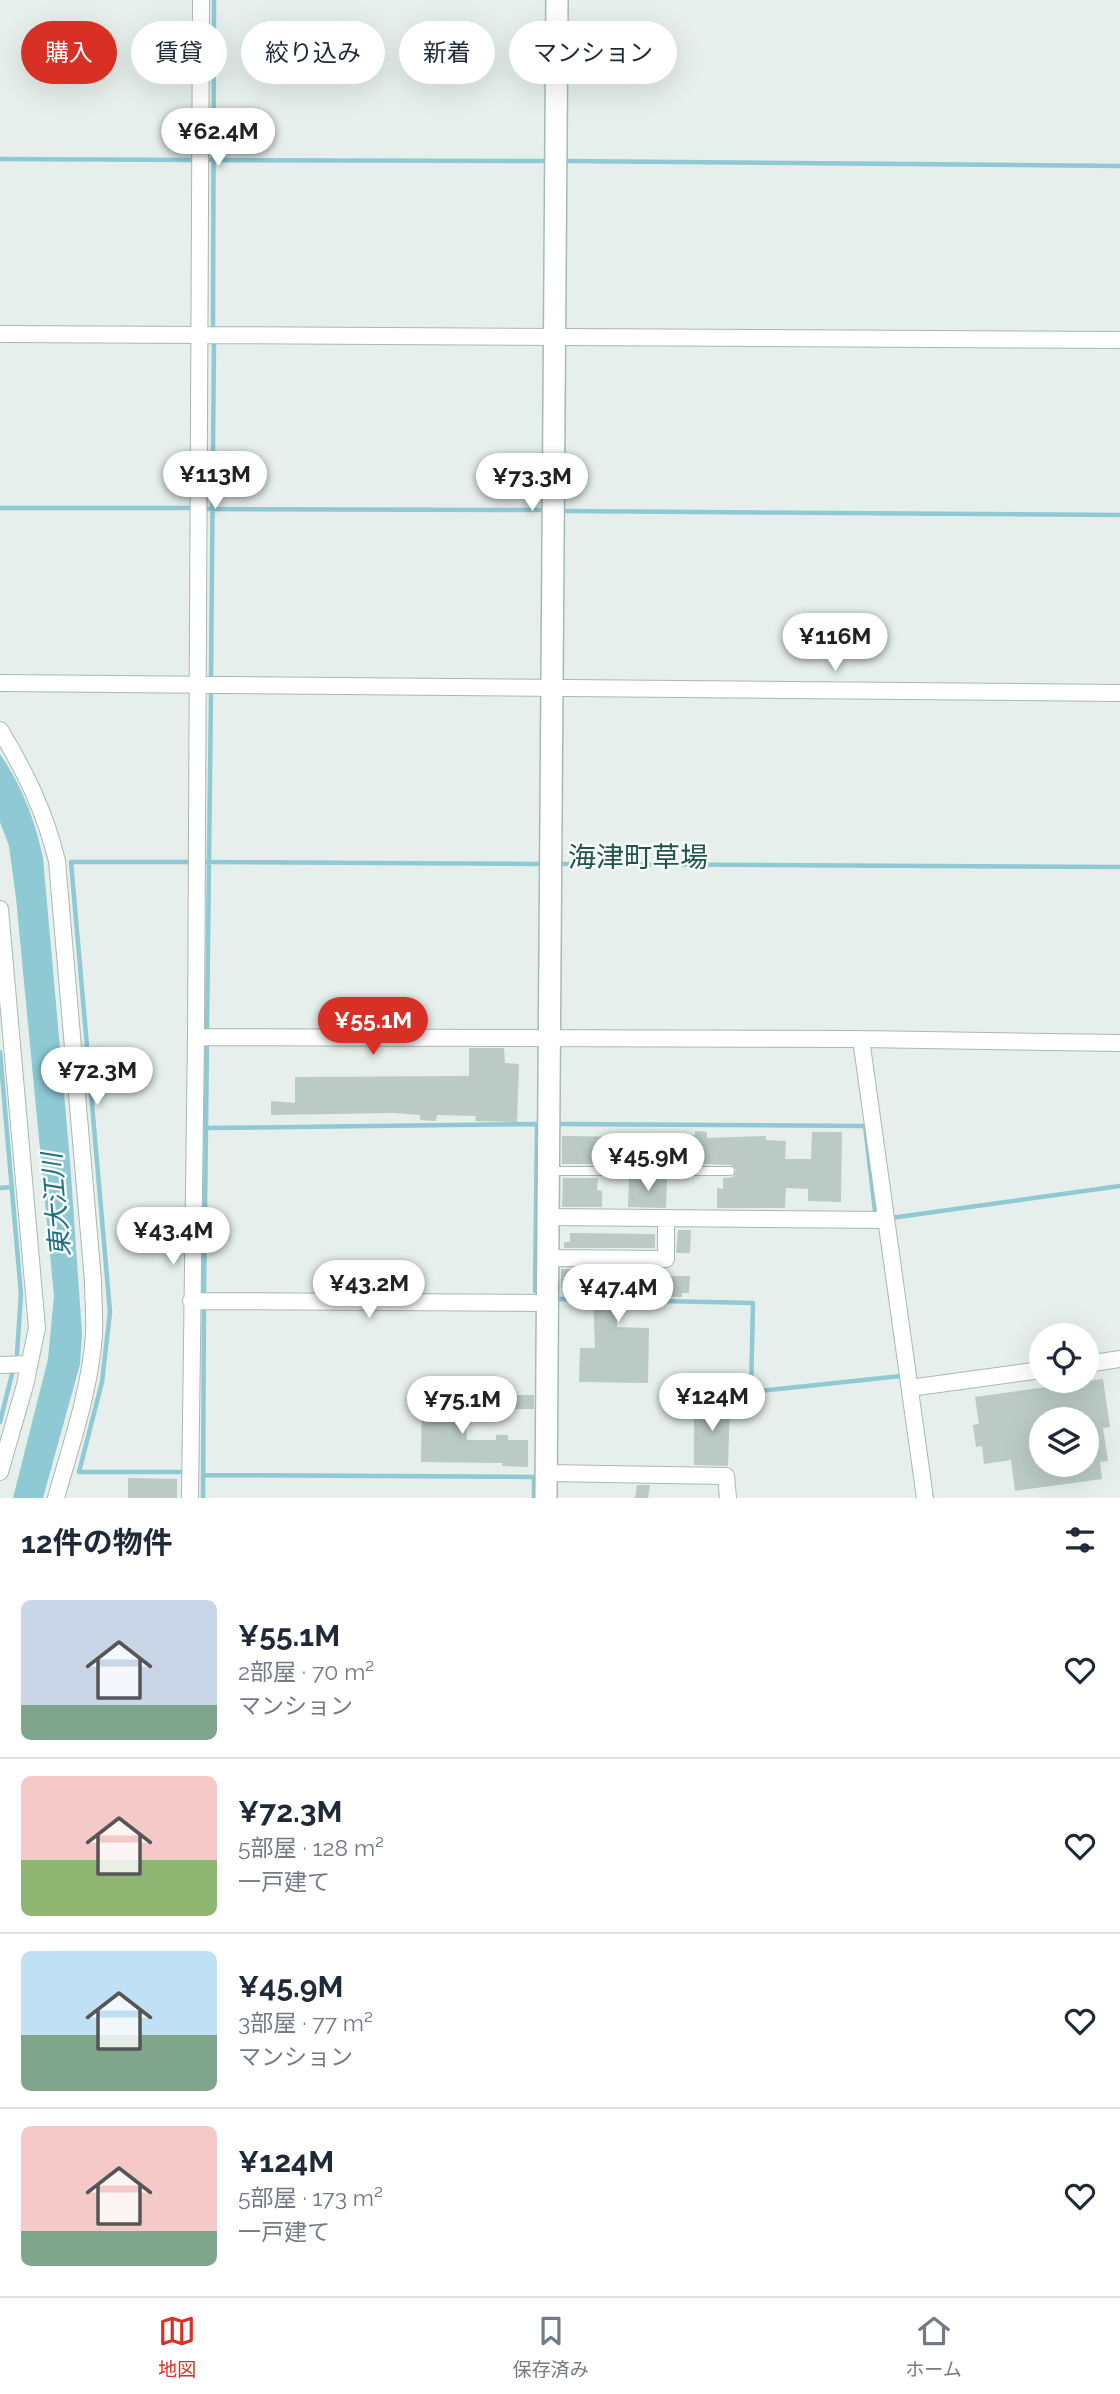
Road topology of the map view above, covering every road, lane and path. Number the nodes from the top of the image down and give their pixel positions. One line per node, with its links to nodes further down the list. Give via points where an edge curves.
1 (201, 0): 4 (street)
2 (557, 0): 5 (street)
3 (0, 334): 4 (street)
4 (198, 336): 5 (street); 8 (street)
5 (555, 337): 6 (street); 9 (street)
6 (1120, 340)
7 (0, 683): 8 (street)
8 (196, 686): 9 (street); 14 (street)
9 (551, 690): 10 (street); 16 (street)
10 (1120, 693)
11 (0, 730): 34 (street, via 45,813 57,861 93,1281 90,1360)
12 (0, 909): 13 (street)
13 (5, 1020): 28 (street, via 37,1328)
14 (196, 1037): 16 (street); 24 (street)
15 (861, 1039): 16 (street); 17 (street); 22 (street)
16 (550, 1040): 18 (street)
17 (1120, 1043)
18 (549, 1171): 19 (lane); 20 (street)
19 (730, 1171)
20 (549, 1217): 21 (street); 23 (street)
21 (666, 1219): 22 (street); 23 (street, via 666,1259)
22 (887, 1220): 31 (street)
23 (549, 1258): 25 (street)
24 (191, 1301): 25 (street); 35 (street)
25 (548, 1303): 33 (street)
26 (1120, 1359): 27 (street)
27 (1099, 1362)
28 (29, 1364): 29 (street); 32 (street)
29 (0, 1366)
30 (1029, 1372): 31 (street)
31 (910, 1388): 38 (street)
32 (0, 1472)
33 (545, 1473): 36 (street); 37 (street, via 726,1476)
34 (56, 1498)
35 (190, 1498)
36 (546, 1498)
37 (728, 1498)
38 (925, 1498)

